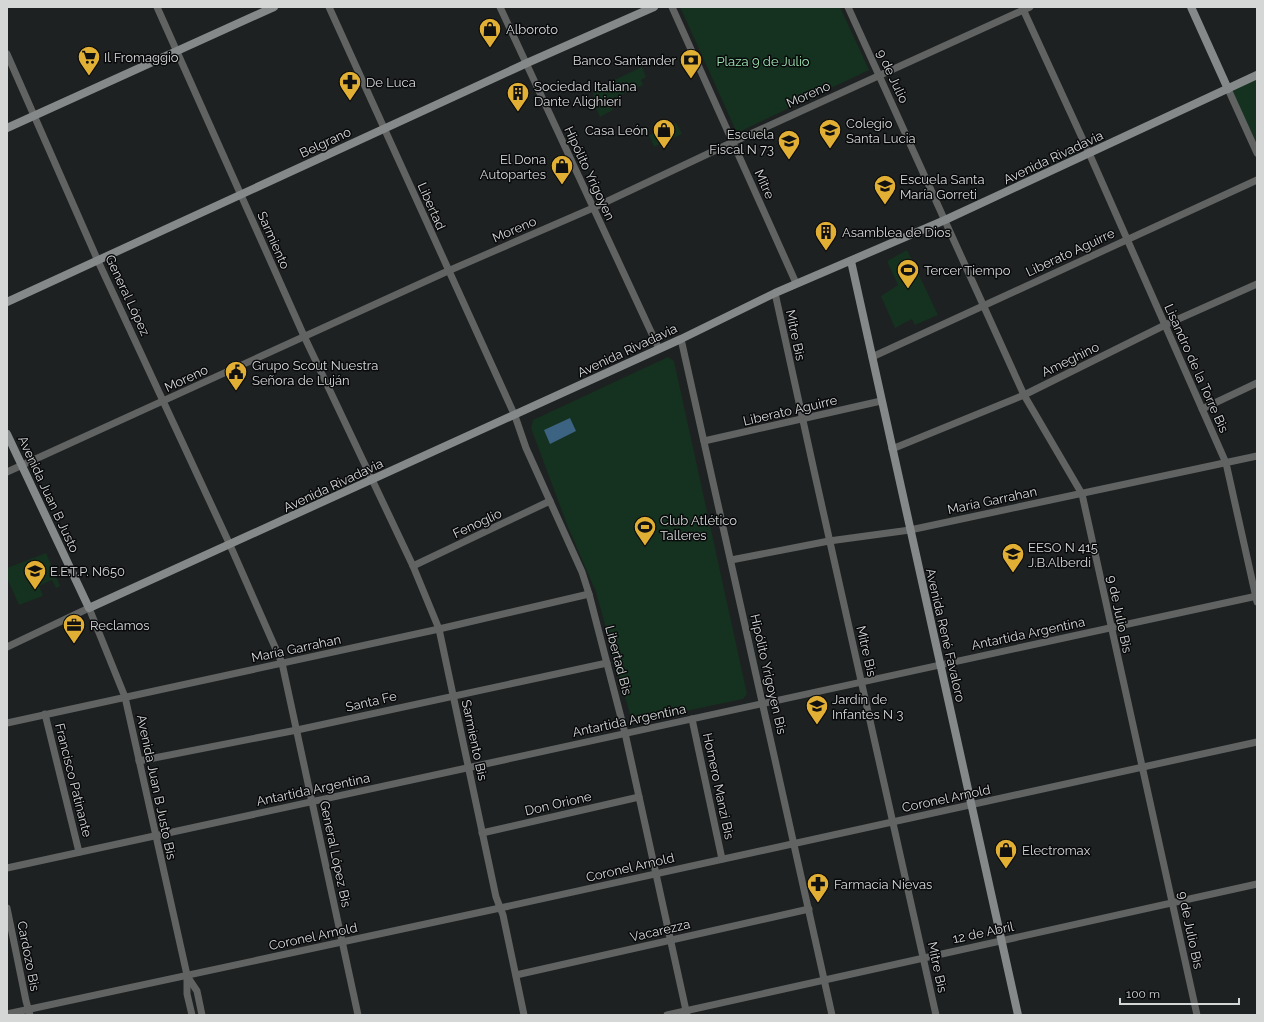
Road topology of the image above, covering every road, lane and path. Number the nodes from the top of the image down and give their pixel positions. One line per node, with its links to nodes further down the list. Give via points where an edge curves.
1 (157, 7): 10 (street, Sarmiento)
2 (274, 7): 10 (main road)
3 (329, 7): 18 (street, Libertad)
4 (500, 7): 12 (street, Hipólito Yrigoyen)
5 (654, 7): 12 (main road, Belgrano)
6 (672, 7): 19 (street, Mitre)
7 (848, 7): 13 (street, 9 de Julio)
8 (1191, 7): 15 (main road)
9 (1025, 8): 13 (street, Moreno); 20 (street, Lisandro de la Torre Bis)
10 (176, 50): 16 (main road); 23 (street, Sarmiento)
11 (7, 54): 16 (street, General López)
12 (527, 63): 18 (main road, Belgrano); 24 (street, Hipólito Yrigoyen)
13 (879, 75): 19 (street, Moreno); 25 (street, 9 de Julio)
14 (1257, 75): 15 (main road, Avenida Rivadavia)
15 (1228, 89): 20 (main road, Avenida Rivadavia); 21 (street)
16 (34, 115): 17 (main road); 28 (street, General López)
17 (7, 128)
18 (384, 129): 23 (main road, Belgrano); 29 (street, Libertad)
19 (733, 142): 24 (street, Moreno); 30 (street, Mitre)
20 (1089, 153): 25 (main road, Avenida Rivadavia); 26 (street, Lisandro de la Torre Bis)
21 (1257, 153)
22 (1257, 180): 26 (street, Liberato Aguirre)
23 (241, 194): 28 (main road, Belgrano); 36 (street, Sarmiento)
24 (593, 208): 29 (street, Moreno); 38 (street, Hipólito Yrigoyen)
25 (945, 220): 27 (main road, Avenida Rivadavia); 34 (street, 9 de Julio Bis)
26 (1127, 239): 34 (street, Liberato Aguirre); 35 (street, Lisandro de la Torre Bis)
27 (851, 260): 30 (main road, Avenida Rivadavia); 39 (main road, Avenida René Favaloro)
28 (98, 261): 33 (main road, Belgrano); 42 (street, General López)
29 (448, 270): 36 (street, Moreno); 45 (street, Libertad)
30 (796, 283): 32 (main road, Avenida Rivadavia)
31 (1257, 284): 35 (street, Ameghino)
32 (775, 293): 37 (main road, Avenida Rivadavia); 46 (street, Mitre Bis)
33 (7, 302)
34 (983, 305): 39 (street, Liberato Aguirre); 41 (street, 9 de Julio Bis)
35 (1165, 325): 41 (street, Ameghino); 44 (street, Lisandro de la Torre Bis)
36 (304, 336): 42 (street, Moreno); 54 (street, Sarmiento)
37 (681, 339): 38 (main road, Avenida Rivadavia); 48 (street, Hipólito Yrigoyen Bis)
38 (658, 349): 45 (main road, Avenida Rivadavia)
39 (872, 357): 43 (main road, Avenida René Favaloro)
40 (1257, 383): 44 (street)
41 (1024, 395): 49 (street, Ameghino); 55 (street, 9 de Julio Bis)
42 (163, 401): 52 (street, Moreno); 59 (street, General López)
43 (881, 401): 46 (street, Liberato Aguirre); 49 (main road, Avenida René Favaloro)
44 (1202, 409): 51 (street, Lisandro de la Torre Bis)
45 (515, 416): 54 (main road, Avenida Rivadavia); 56 (street, Libertad Bis, via 526,448)
46 (802, 419): 48 (street, Liberato Aguirre); 58 (street, Mitre Bis)
47 (7, 434): 52 (main road, Avenida Juan B Justo)
48 (704, 441): 60 (street, Hipólito Yrigoyen Bis)
49 (892, 449): 57 (main road, Avenida René Favaloro)
50 (1257, 456): 51 (street, María Garrahan)
51 (1226, 463): 55 (street, María Garrahan); 63 (street, Lisandro de la Torre Bis)
52 (21, 465): 53 (street, Moreno); 64 (main road, Avenida Juan B Justo)
53 (7, 472)
54 (372, 481): 59 (main road, Avenida Rivadavia); 61 (street, Sarmiento Bis)
55 (1082, 494): 57 (street, María Garrahan); 65 (street, 9 de Julio Bis)
56 (550, 501): 61 (street, Fenoglio); 62 (street, Libertad Bis, via 582,572)
57 (910, 530): 58 (street, María Garrahan); 70 (main road, Avenida René Favaloro)
58 (829, 541): 60 (street, María Garrahan); 71 (street, Mitre Bis)
59 (230, 546): 64 (main road, Avenida Rivadavia); 68 (street, General López Bis)
60 (731, 560): 74 (street, Hipólito Yrigoyen Bis)
61 (413, 566): 66 (street, Sarmiento Bis)
62 (589, 594): 66 (street, María Garrahan); 69 (street, Libertad Bis)
63 (1257, 598): 65 (street, Antartida Argentina)
64 (89, 608): 67 (street, Avenida Rivadavia); 73 (street, Avenida Juan B Justo Bis)
65 (1111, 627): 70 (street, Antartida Argentina); 83 (street, 9 de Julio Bis)
66 (439, 629): 68 (street, María Garrahan); 72 (street, Sarmiento Bis)
67 (7, 647)
68 (282, 663): 73 (street, María Garrahan); 78 (street, General López Bis)
69 (607, 663): 72 (street, Santa Fe); 79 (street, Libertad Bis)
70 (940, 664): 71 (street, Antartida Argentina); 86 (main road, Avenida René Favaloro)
71 (862, 682): 74 (street, Antartida Argentina); 87 (street, Mitre Bis)
72 (453, 695): 78 (street, Santa Fe); 82 (street, Sarmiento Bis)
73 (125, 697): 75 (street, María Garrahan); 81 (street, Avenida Juan B Justo Bis)
74 (763, 703): 76 (street, Antartida Argentina); 90 (street, Hipólito Yrigoyen Bis)
75 (45, 714): 77 (street, María Garrahan); 91 (street, Francisco Patinante)
76 (692, 719): 79 (street, Antartida Argentina); 92 (street, Homero Manzi Bis)
77 (7, 723)
78 (297, 730): 81 (street, Santa Fe); 85 (street, General López Bis)
79 (625, 733): 82 (street, Antartida Argentina); 84 (street, Libertad Bis)
80 (1257, 742): 83 (street, Coronel Arnold)
81 (138, 761): 89 (street, Avenida Juan B Justo Bis)
82 (468, 767): 85 (street, Antartida Argentina); 88 (street, Sarmiento Bis)
83 (1142, 767): 86 (street, Coronel Arnold); 96 (street, 9 de Julio Bis)
84 (639, 797): 88 (street, Don Orione); 94 (street, Libertad Bis)
85 (313, 801): 89 (street, Antartida Argentina); 102 (street, General López Bis)
86 (972, 805): 87 (street, Coronel Arnold); 101 (main road, Avenida René Favaloro)
87 (894, 822): 90 (street, Coronel Arnold); 103 (street, Mitre Bis)
88 (482, 833): 98 (street, Sarmiento Bis)
89 (155, 835): 91 (street, Antartida Argentina); 104 (street, Avenida Juan B Justo Bis)
90 (795, 843): 92 (street, Coronel Arnold); 99 (street, Hipólito Yrigoyen Bis)
91 (79, 852): 93 (street, Antartida Argentina)
92 (722, 859): 94 (street, Coronel Arnold)
93 (7, 868)
94 (656, 873): 98 (street, Coronel Arnold); 100 (street, Libertad Bis)
95 (1257, 884): 96 (street, 12 de Abril)
96 (1172, 903): 101 (street, 12 de Abril); 118 (street, 9 de Julio Bis)
97 (7, 908): 107 (street, Cardozo Bis)
98 (500, 908): 102 (street, Coronel Arnold); 105 (street, Sarmiento Bis)
99 (809, 909): 100 (street, Vacarezza); 106 (street, Hipólito Yrigoyen Bis)
100 (671, 940): 105 (street, Vacarezza); 108 (street, Libertad Bis)
101 (1002, 940): 103 (street, 12 de Abril); 117 (main road, Avenida René Favaloro)
102 (342, 942): 104 (street, Coronel Arnold); 112 (street)
103 (923, 958): 106 (street, 12 de Abril); 116 (street, Mitre Bis)
104 (187, 975): 107 (street, Coronel Arnold); 110 (street, via 187,994); 111 (street, via 197,991)
105 (516, 975): 113 (street, Sarmiento Bis)
106 (825, 981): 108 (street, 12 de Abril); 115 (street, Hipólito Yrigoyen Bis)
107 (30, 1012): 109 (street, Coronel Arnold)
108 (687, 1013): 114 (street, 12 de Abril)
109 (7, 1014)
110 (192, 1015)
111 (202, 1015)
112 (358, 1015)
113 (524, 1015)
114 (667, 1015)
115 (832, 1015)
116 (936, 1015)
117 (1018, 1015)
118 (1197, 1015)

